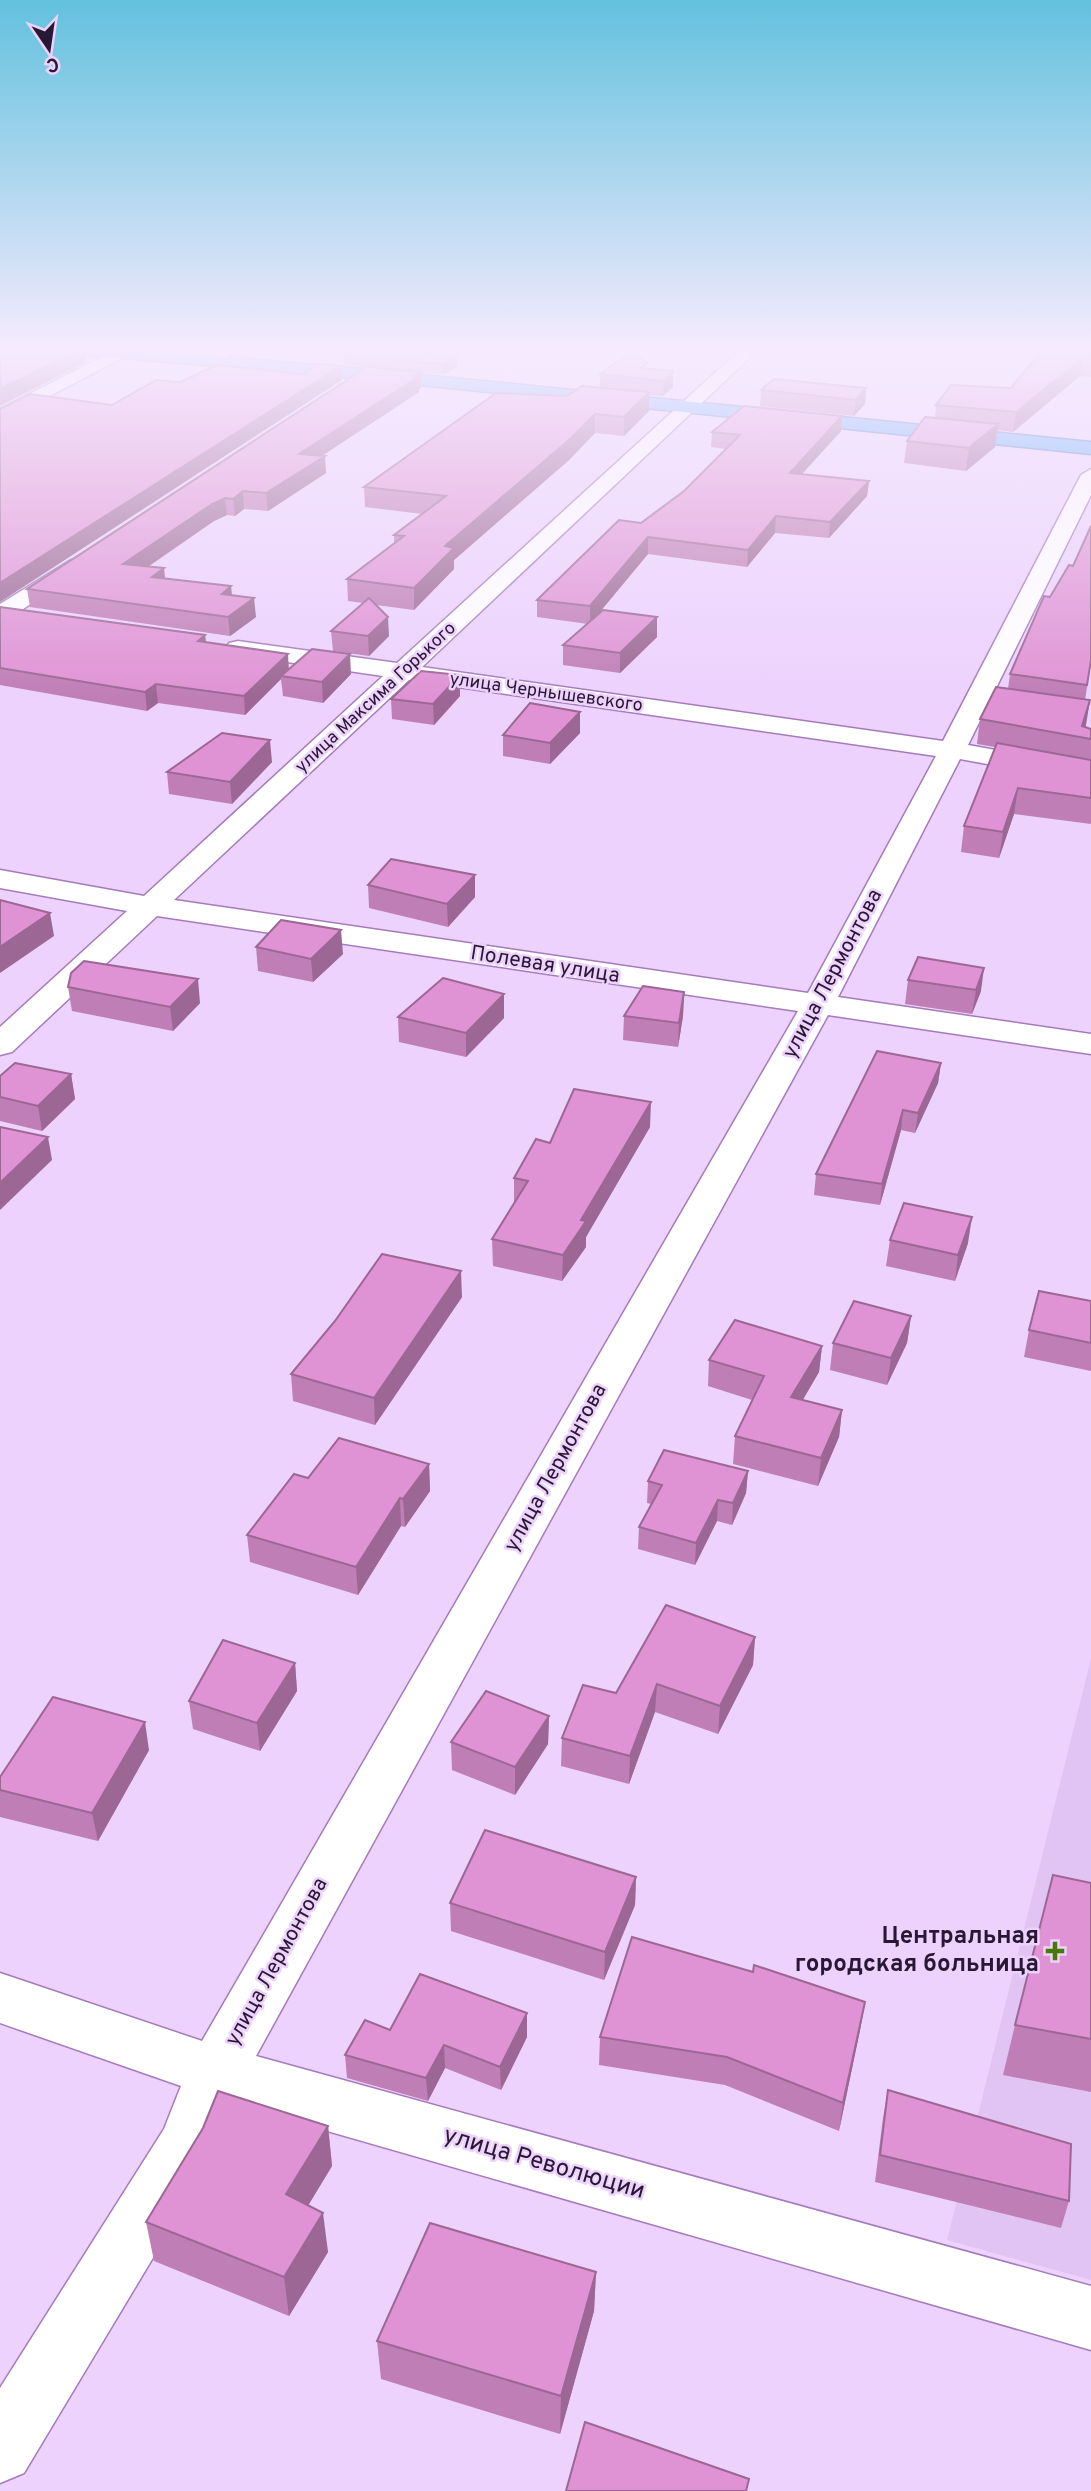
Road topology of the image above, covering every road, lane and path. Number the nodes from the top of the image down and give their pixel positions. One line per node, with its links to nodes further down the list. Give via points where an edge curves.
1 (628, 465): 7 (street, улица Максима Горького)
2 (1091, 475): 8 (street, улица Лермонтова, via 991,700)
3 (83, 559): 4 (street)
4 (0, 613): 5 (street)
5 (42, 619)
6 (216, 645): 7 (street, улица Чернышевского)
7 (403, 673): 8 (street, улица Чернышевского); 11 (street, улица Максима Горького)
8 (952, 750): 9 (street, улица Чернышевского); 12 (street, улица Лермонтова)
9 (1091, 775)
10 (0, 879): 11 (street, Полевая улица)
11 (151, 906): 12 (street, Полевая улица); 14 (street, улица Максима Горького)
12 (817, 1006): 13 (street, Полевая улица); 16 (street, улица Лермонтова)
13 (1091, 1044)
14 (0, 1045)
15 (0, 1998): 16 (street, улица Революции)
16 (216, 2072): 17 (street, улица Революции); 18 (street, улица Лермонтова, via 187,2146)
17 (1091, 2318)
18 (0, 2449)

